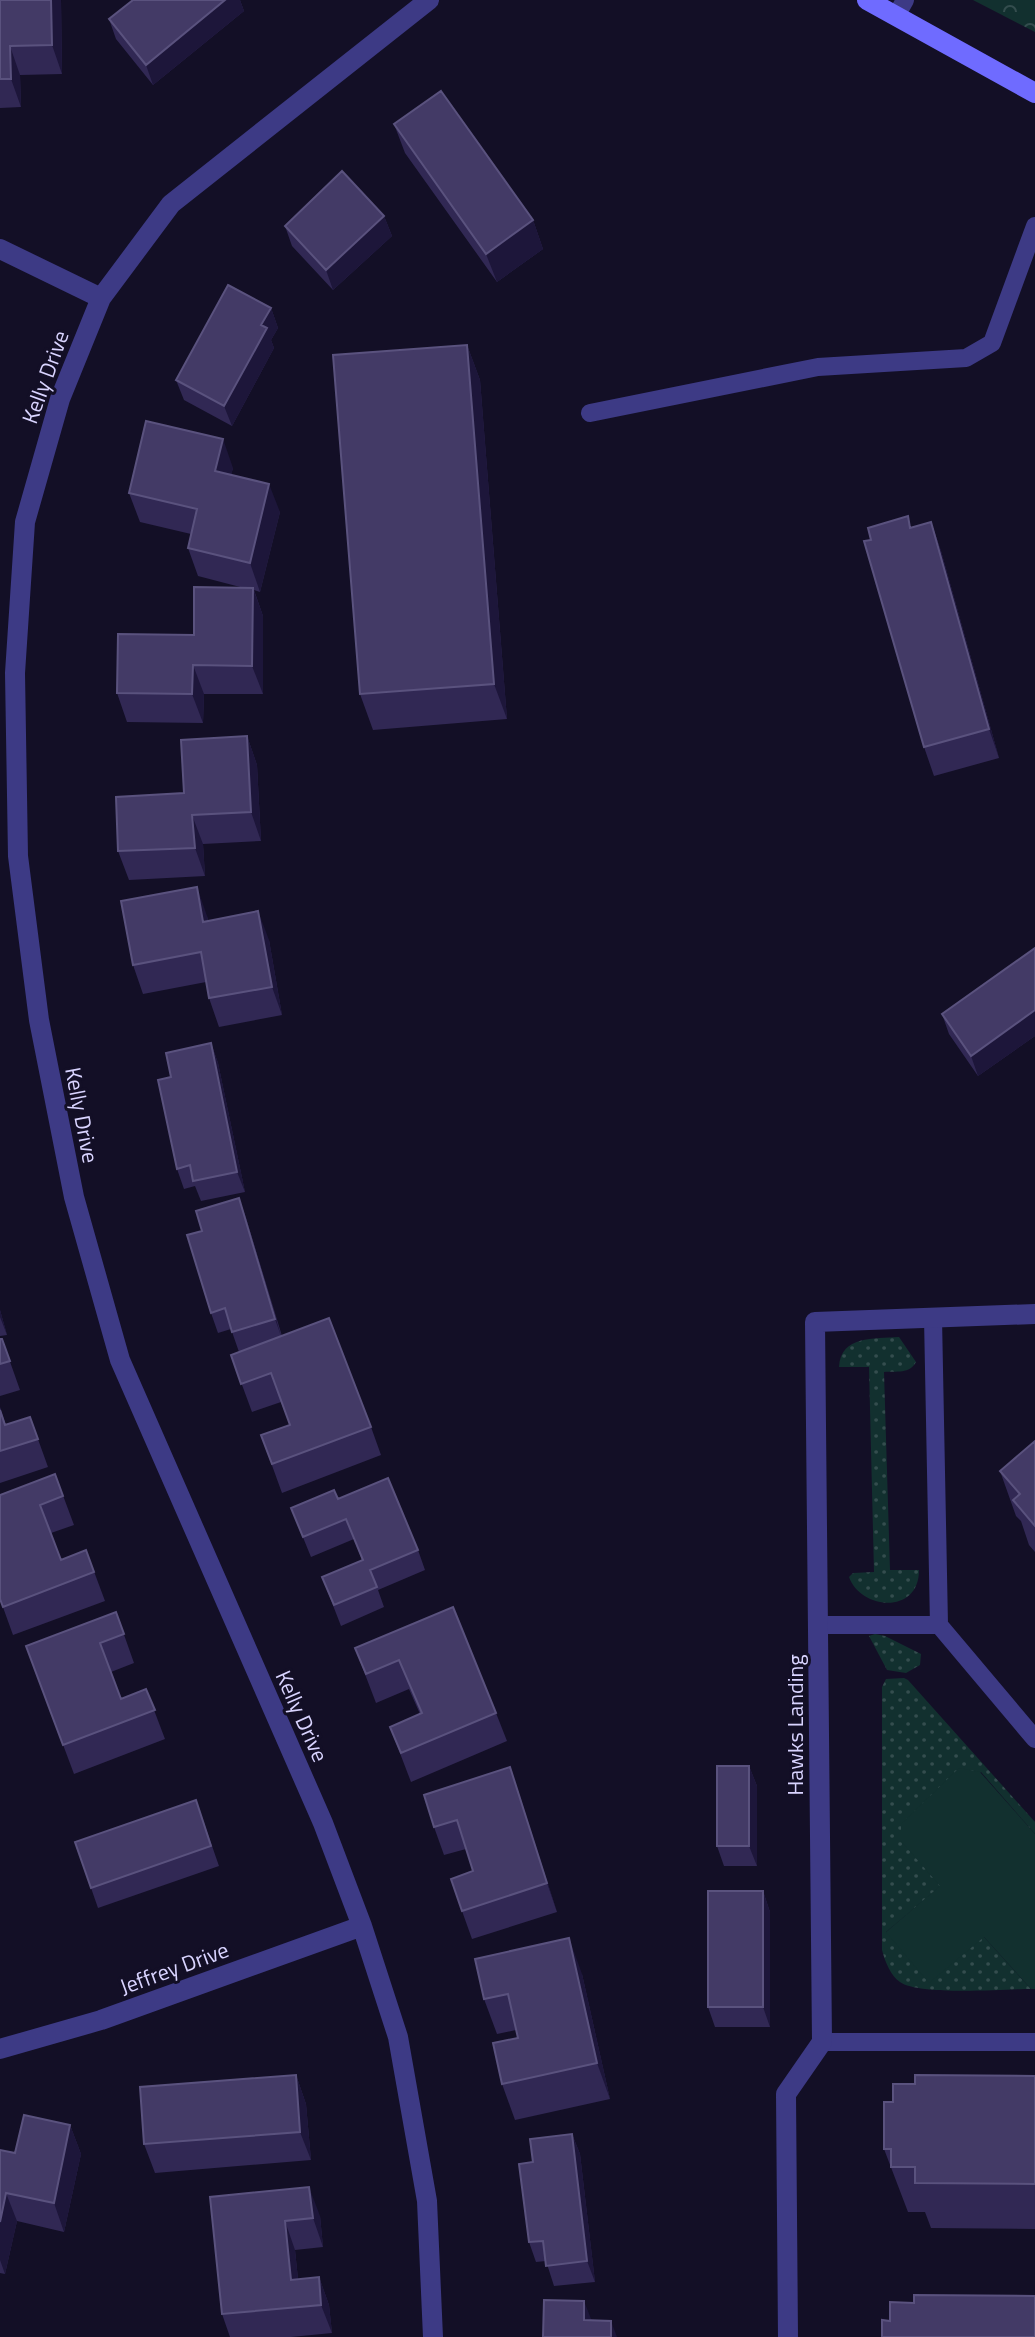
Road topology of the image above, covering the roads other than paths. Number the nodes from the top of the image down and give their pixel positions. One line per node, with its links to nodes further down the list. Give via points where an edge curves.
1 (429, 0): 7 (street, Kelly Drive, via 171,204)
2 (867, 0): 3 (main road)
3 (900, 8): 4 (main road)
4 (1035, 93)
5 (1035, 226): 8 (lane, via 992,343 966,358 818,367)
6 (0, 249): 7 (street)
7 (101, 298): 14 (street, Kelly Drive, via 60,399 25,522 15,673 18,856 39,1020 74,1197 120,1360 323,1823)
8 (590, 413)
9 (1035, 1314): 10 (street, Hawks Landing)
10 (933, 1318): 11 (street, Hawks Landing, via 815,1322); 12 (lane)
11 (818, 1625): 12 (lane); 15 (street, Hawks Landing)
12 (939, 1625): 13 (lane)
13 (1035, 1739)
14 (362, 1926): 17 (street, Jeffrey Drive, via 101,2020); 18 (street, Kelly Drive, via 398,2037 427,2201)
15 (822, 2042): 16 (lane); 19 (street, via 786,2094)
16 (1035, 2042)
17 (0, 2049)
18 (433, 2337)
19 (788, 2337)

